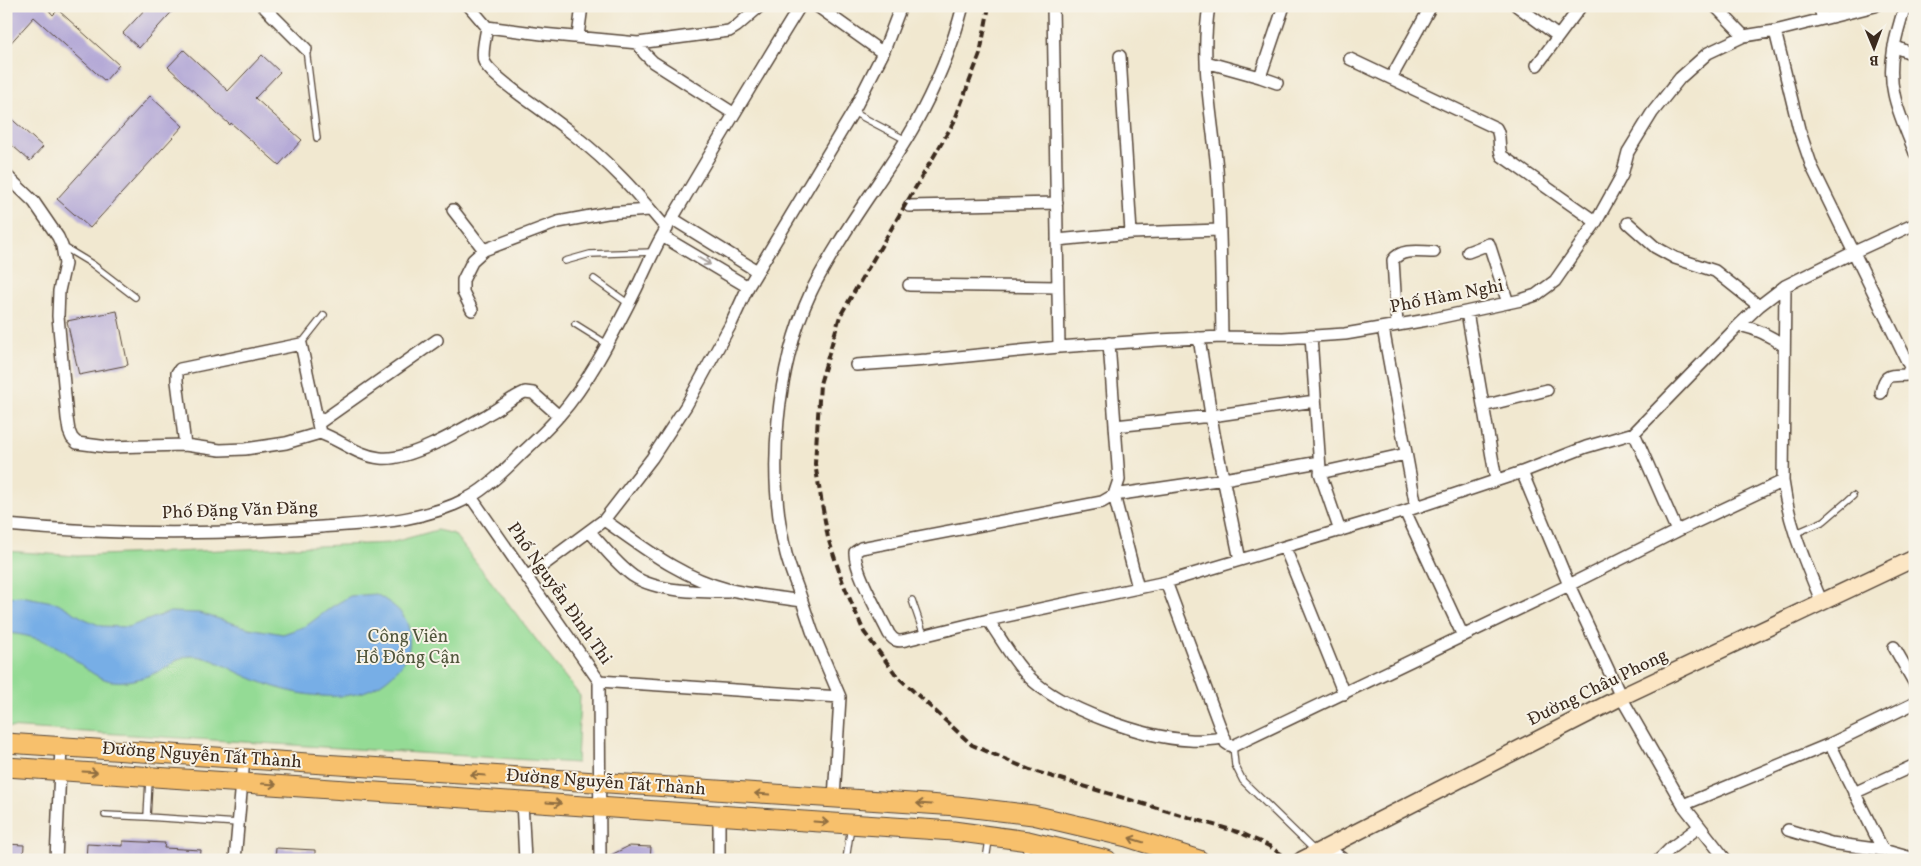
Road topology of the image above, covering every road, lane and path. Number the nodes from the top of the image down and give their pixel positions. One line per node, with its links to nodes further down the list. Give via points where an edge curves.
1 (263, 6): 27 (street)
2 (469, 6): 20 (street)
3 (582, 6): 22 (street)
4 (760, 6): 25 (street, via 729,31)
5 (800, 6): 38 (street, Phố Đặng Văn Đăng)
6 (817, 6): 28 (street)
7 (901, 6): 28 (street)
8 (963, 6): 40 (street, via 942,68)
9 (1053, 6): 43 (street)
10 (1209, 6): 32 (street)
11 (1284, 6): 34 (street)
12 (1431, 6): 35 (street)
13 (1516, 6): 23 (street)
14 (1581, 6): 23 (street)
15 (1715, 6): 24 (street)
16 (1819, 6): 19 (street)
17 (1875, 6): 19 (street, Phố Hàm Nghi)
18 (1905, 6): 26 (street)
19 (1822, 19): 21 (street, Phố Hàm Nghi)
20 (487, 27): 22 (street); 46 (street, via 483,56 488,67 595,152)
21 (1776, 31): 24 (street, Phố Hàm Nghi); 59 (street, via 1812,167)
22 (578, 36): 25 (street)
23 (1558, 36): 33 (street)
24 (1744, 36): 47 (street, Phố Hàm Nghi, via 1708,53 1680,78 1652,113 1628,152 1622,175)
25 (638, 43): 38 (street, via 653,62)
26 (1894, 46): 29 (street); 41 (street, via 1891,74 1894,95)
27 (306, 49): 39 (lane)
28 (883, 52): 37 (street)
29 (1915, 55)
30 (1120, 56): 52 (street)
31 (1350, 59): 35 (street)
32 (1206, 62): 34 (street); 51 (street)
33 (1537, 65)
34 (1260, 77): 36 (street)
35 (1391, 78): 47 (street, via 1496,128 1502,156)
36 (1277, 83)
37 (853, 112): 40 (lane); 61 (street)
38 (733, 113): 50 (street, Phố Đặng Văn Đăng)
39 (318, 138)
40 (906, 140): 123 (street, via 842,236 811,292 788,359 777,425 778,504 786,552)
41 (1915, 153)
42 (6, 175): 54 (street, via 34,202)
43 (1057, 203): 44 (street); 53 (street)
44 (909, 206)
45 (454, 210): 55 (street)
46 (650, 210): 50 (street); 55 (street, via 607,213 558,222)
47 (1596, 222): 68 (street, Phố Hàm Nghi, via 1555,281 1536,295)
48 (1628, 223): 70 (street, via 1655,247 1675,258 1715,271)
49 (1915, 224): 59 (street)
50 (667, 228): 56 (street, Phố Đặng Văn Đăng); 61 (street); 65 (street, one-way to 65)
51 (1220, 230): 52 (street); 79 (street)
52 (1131, 233): 53 (street)
53 (1057, 240): 66 (street)
54 (62, 246): 67 (lane); 97 (street, via 65,264 58,316 67,418 72,438 87,445 108,447)
55 (484, 250): 71 (street, via 473,260 463,280 463,292)
56 (654, 252): 60 (lane, via 590,254); 69 (street, Phố Đặng Văn Đăng)
57 (1434, 252): 75 (street, via 1404,252 1393,260)
58 (1468, 252): 68 (street, via 1489,244)
59 (1854, 252): 64 (street); 89 (street, via 1910,367 1907,375 1888,376 1883,380)
60 (565, 261)
61 (758, 271): 65 (street)
62 (594, 279): 69 (lane)
63 (909, 285): 66 (street)
64 (1785, 286): 70 (street); 86 (street)
65 (748, 287): 108 (street, via 686,406 652,458)
66 (1058, 287): 85 (street)
67 (136, 297)
68 (1508, 303): 72 (street, Phố Hàm Nghi)
69 (629, 304): 84 (street, Phố Đặng Văn Đăng)
70 (1759, 306): 76 (street)
71 (472, 310)
72 (1467, 312): 75 (street, Phố Hàm Nghi); 91 (street)
73 (324, 315): 83 (lane)
74 (574, 324): 84 (lane)
75 (1397, 325): 77 (street, Phố Hàm Nghi)
76 (1740, 325): 86 (street, via 1770,335); 96 (street)
77 (1383, 328): 78 (street, Phố Hàm Nghi); 98 (street)
78 (1311, 336): 79 (street, Phố Hàm Nghi); 90 (street)
79 (1222, 337): 80 (street, Phố Hàm Nghi)
80 (1199, 338): 82 (street, Phố Hàm Nghi); 93 (street)
81 (437, 340): 95 (street)
82 (1109, 343): 85 (street, Phố Hàm Nghi); 94 (street)
83 (301, 344): 95 (street); 97 (street, via 180,369 177,381)
84 (607, 344): 92 (street, Phố Đặng Văn Đăng)
85 (1059, 346): 87 (street, Phố Hàm Nghi)
86 (1784, 346): 103 (street)
87 (856, 365)
88 (1547, 390): 91 (street)
89 (1880, 393)
90 (1315, 401): 93 (street); 99 (street)
91 (1483, 406): 102 (street)
92 (559, 416): 95 (street, via 533,393 525,392 451,434 403,456 391,458 363,454); 106 (street, Phố Đặng Văn Đăng, via 509,466)
93 (1211, 416): 94 (street); 101 (street)
94 (1115, 426): 104 (street, via 1119,480)
95 (319, 428): 97 (street, via 286,443 245,449 220,450)
96 (1634, 433): 100 (street, via 1586,447); 111 (street)
97 (185, 445)
98 (1406, 454): 99 (street); 107 (street)
99 (1320, 467): 101 (street); 110 (street)
100 (1522, 472): 102 (street); 119 (street)
101 (1224, 479): 104 (street); 116 (street)
102 (1496, 480): 107 (street)
103 (1783, 481): 111 (street); 113 (street)
104 (1114, 495): 120 (street); 126 (street, via 1102,502 944,531 856,552 856,563 893,640 899,642)
105 (1853, 496): 113 (lane, via 1824,521)
106 (471, 497): 109 (street, Phố Đặng Văn Đăng, via 403,520 296,529 140,531); 117 (street, Phố Nguyễn Đình Thi)
107 (1411, 509): 110 (street); 127 (street)
108 (604, 520): 112 (street); 121 (street, via 688,575)
109 (6, 525)
110 (1340, 531): 114 (street)
111 (1677, 531): 119 (street)
112 (589, 532): 117 (street); 121 (street, via 627,571 642,580 691,591)
113 (1794, 534): 124 (street)
114 (1285, 548): 116 (street); 131 (street)
115 (1915, 558): 124 (street, Đường Châu Phong)
116 (1240, 560): 118 (street)
117 (526, 577): 130 (street, Phố Nguyễn Đình Thi)
118 (1166, 582): 120 (street); 135 (street)
119 (1569, 585): 127 (street); 133 (street)
120 (1138, 588): 125 (street)
121 (742, 592): 123 (street)
122 (912, 600): 126 (lane)
123 (802, 601): 132 (street)
124 (1822, 603): 133 (street, Đường Châu Phong)
125 (988, 620): 126 (street); 135 (street, via 1028,676 1064,702 1148,733)
126 (924, 636)
127 (1464, 636): 131 (street)
128 (1894, 647): 129 (street)
129 (1913, 676)
130 (600, 681): 132 (street); 145 (street, Phố Nguyễn Đình Thi)
131 (1344, 694): 135 (street)
132 (840, 697): 147 (street)
133 (1622, 697): 150 (street); 163 (street, Đường Châu Phong)
134 (1915, 703): 137 (street)
135 (1229, 742): 163 (lane, via 1243,782)
136 (6, 743): 138 (main road, Đường Nguyễn Tất Thành)
137 (1830, 744): 146 (street); 150 (street)
138 (61, 747): 139 (main road, Đường Nguyễn Tất Thành); 142 (street)
139 (244, 759): 144 (street); 145 (main road, Đường Nguyễn Tất Thành, one-way to 139)
140 (1915, 765): 146 (street)
141 (6, 767): 142 (main road, Đường Nguyễn Tất Thành)
142 (60, 770): 143 (main road, Đường Nguyễn Tất Thành, one-way to 143); 165 (street)
143 (150, 776): 144 (main road, Đường Nguyễn Tất Thành); 154 (lane)
144 (242, 782): 148 (main road, Đường Nguyễn Tất Thành, one-way to 148); 155 (street)
145 (599, 783): 147 (main road, Đường Nguyễn Tất Thành, one-way to 145); 151 (street, Phố Nguyễn Đình Thi)
146 (1854, 793): 162 (street)
147 (834, 799): 149 (main road, Đường Nguyễn Tất Thành, one-way to 147)
148 (522, 801): 151 (main road, Đường Nguyễn Tất Thành, one-way to 151); 167 (street)
149 (957, 806): 159 (main road); 174 (main road, Đường Nguyễn Tất Thành, one-way to 149, via 1127,837 1033,815)
150 (1683, 806): 157 (street)
151 (600, 807): 153 (main road, Đường Nguyễn Tất Thành); 168 (street, Phố Nguyễn Đình Thi)
152 (105, 815): 154 (lane)
153 (718, 815): 156 (main road, Đường Nguyễn Tất Thành, one-way to 156); 169 (street)
154 (147, 817): 155 (lane)
155 (238, 823): 166 (street)
156 (852, 824): 159 (main road, Đường Nguyễn Tất Thành); 170 (lane)
157 (1699, 827): 176 (street); 177 (street)
158 (1788, 830): 162 (street, via 1831,843)
159 (953, 831): 160 (main road, Đường Nguyễn Tất Thành)
160 (990, 835): 161 (main road, Đường Nguyễn Tất Thành); 171 (lane)
161 (1028, 841): 172 (lane); 173 (main road, Đường Nguyễn Tất Thành)
162 (1883, 850): 164 (street)
163 (1315, 853): 175 (street)
164 (1915, 858)
165 (56, 860)
166 (235, 860)
167 (524, 860)
168 (600, 860)
169 (719, 860)
170 (846, 860)
171 (986, 860)
172 (1024, 860)
173 (1107, 860)
174 (1199, 860)
175 (1344, 860)
176 (1659, 860)
177 (1726, 860)

